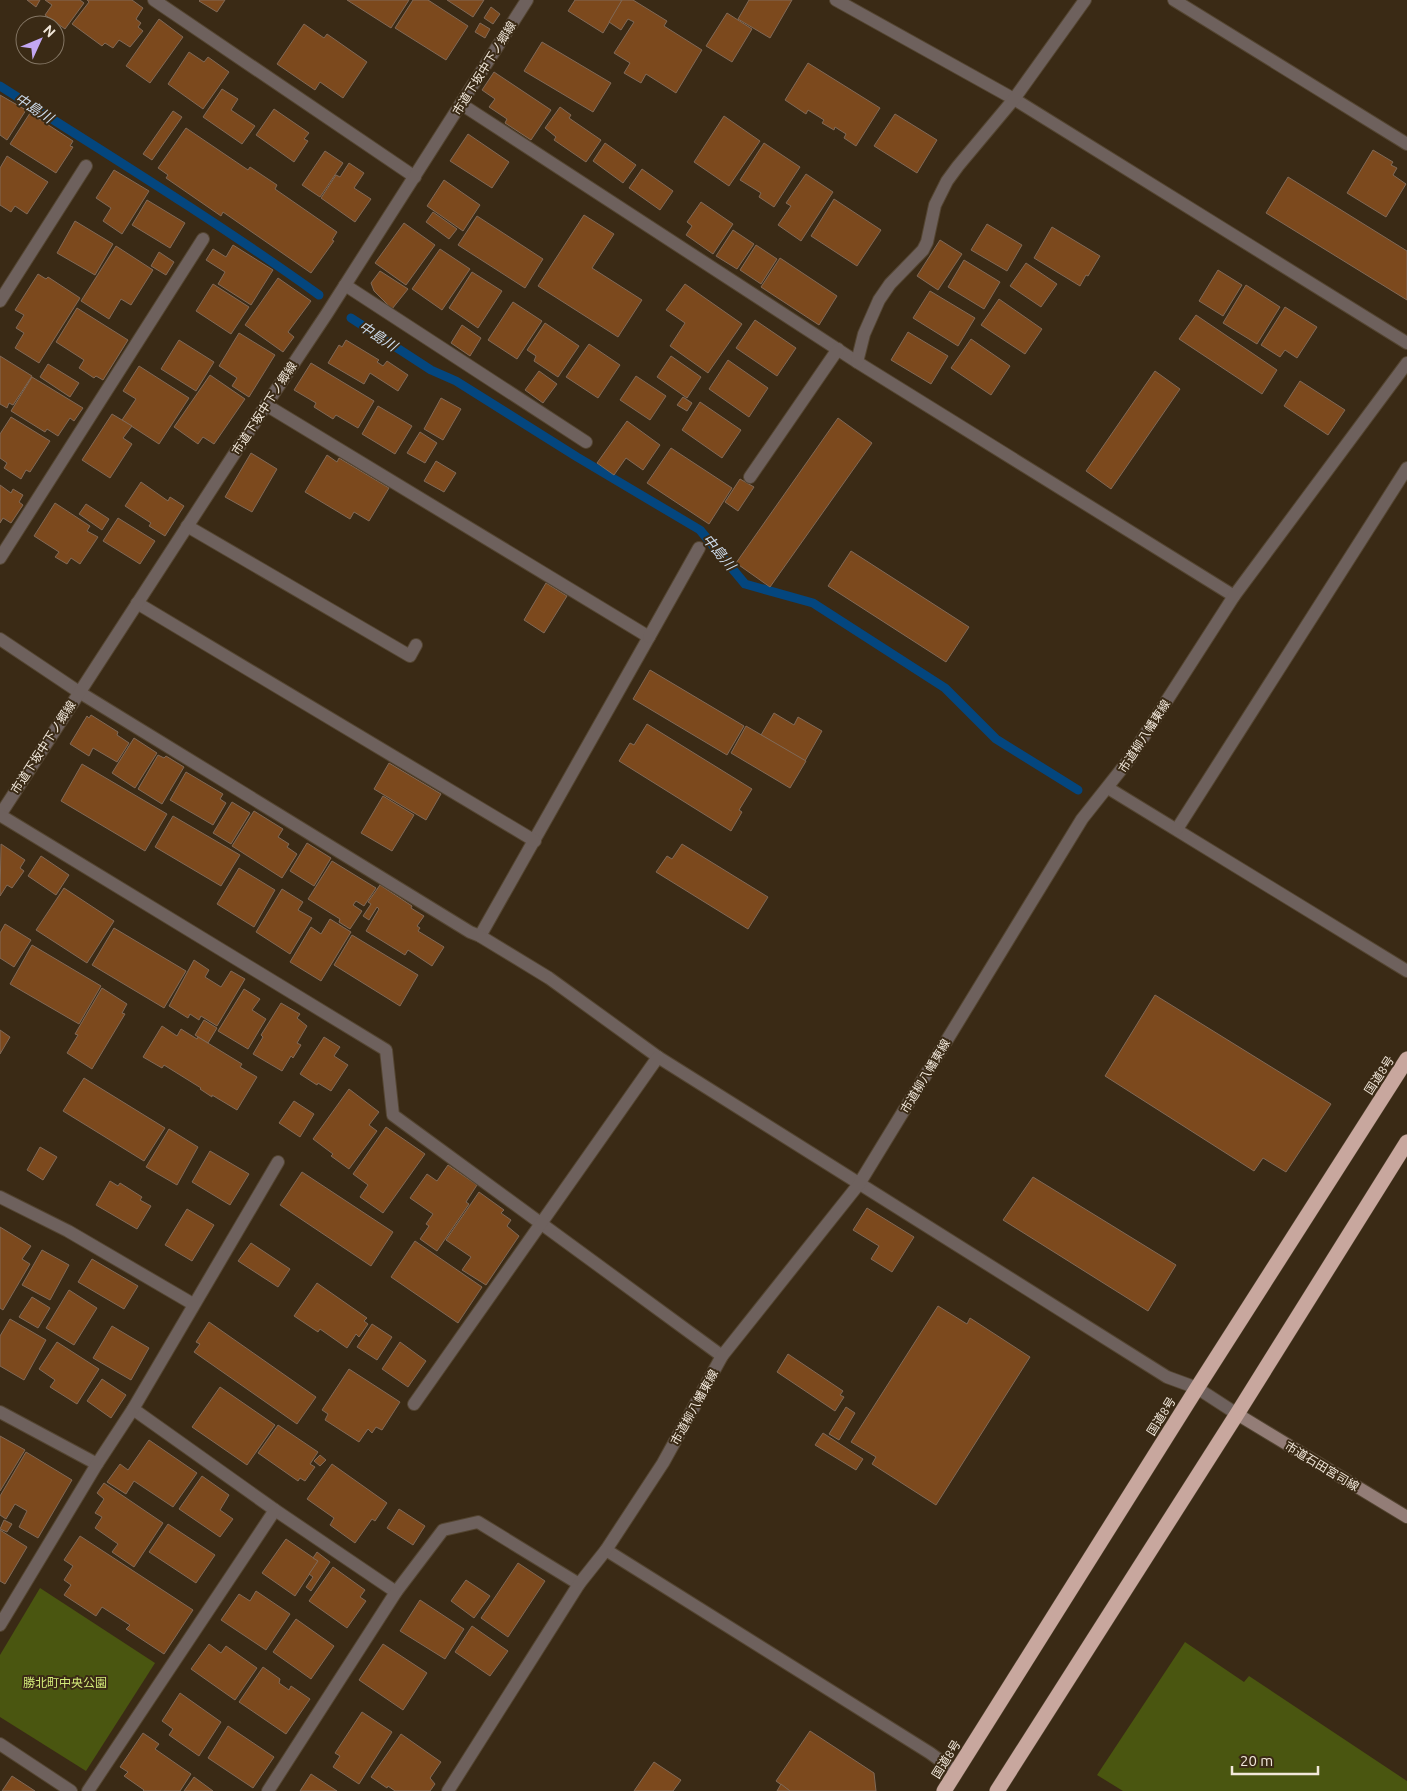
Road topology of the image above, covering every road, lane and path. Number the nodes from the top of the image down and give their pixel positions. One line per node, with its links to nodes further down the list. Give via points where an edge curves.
1 (154, 0): 10 (street)
2 (527, 0): 7 (street, 市道下坂中下ノ郷線)
3 (836, 0): 6 (street)
4 (1085, 0): 6 (street)
5 (1174, 0): 8 (street)
6 (1014, 99): 14 (street); 16 (street, via 947,181 935,206 927,242 880,300 864,334)
7 (461, 104): 10 (street, 市道下坂中下ノ郷線); 15 (street)
8 (1407, 144)
9 (86, 166): 13 (street)
10 (415, 177): 12 (street, 市道下坂中下ノ郷線)
11 (203, 239): 24 (street)
12 (345, 285): 18 (street, 市道下坂中下ノ郷線); 19 (street)
13 (0, 301)
14 (1407, 343)
15 (838, 349): 16 (street); 21 (street)
16 (857, 362): 25 (street)
17 (1407, 363): 25 (street, 市道柳八幡東線)
18 (266, 404): 22 (street, 市道下坂中下ノ郷線); 27 (street)
19 (586, 442)
20 (1407, 468): 33 (street)
21 (750, 477)
22 (187, 526): 26 (street, 市道下坂中下ノ郷線); 29 (street, via 410,656)
23 (699, 548): 27 (street)
24 (0, 558)
25 (1234, 596): 31 (street, 市道柳八幡東線)
26 (137, 602): 30 (street, 市道下坂中下ノ郷線); 34 (street)
27 (649, 637): 34 (street)
28 (0, 640): 30 (street)
29 (416, 645)
30 (79, 692): 32 (street, 市道下坂中下ノ郷線); 35 (street)
31 (1108, 788): 33 (street); 41 (street, 市道柳八幡東線, via 1082,819)
32 (0, 815): 43 (street, via 386,1050 393,1115)
33 (1177, 829): 36 (street)
34 (535, 840): 35 (street)
35 (480, 936): 37 (street, via 549,978)
36 (1407, 971)
37 (658, 1057): 41 (street); 43 (street)
38 (1407, 1059): 46 (highway, 国道8号)
39 (1407, 1142): 50 (highway)
40 (278, 1162): 44 (street)
41 (859, 1184): 45 (street, 市道柳八幡東線); 46 (street, via 1167,1377)
42 (0, 1197): 44 (street, via 68,1231)
43 (541, 1224): 45 (street); 47 (street)
44 (193, 1304): 48 (street)
45 (722, 1356): 54 (street, 市道柳八幡東線, via 663,1463)
46 (1197, 1388): 50 (street); 59 (highway, 国道8号)
47 (414, 1404)
48 (133, 1409): 51 (street); 52 (street)
49 (0, 1412): 51 (street)
50 (1237, 1414): 53 (street, 市道石田宮司線); 60 (highway)
51 (97, 1464): 57 (street)
52 (275, 1510): 56 (street); 62 (street)
53 (1407, 1517)
54 (606, 1550): 55 (street, 市道柳八幡東線); 59 (street)
55 (579, 1584): 56 (street, via 478,1522 443,1530); 64 (street, 市道柳八幡東線)
56 (396, 1592): 63 (street)
57 (1, 1621)
58 (0, 1744): 61 (street)
59 (956, 1772): 65 (highway, 国道8号)
60 (999, 1790)
61 (71, 1791)
62 (88, 1791)
63 (268, 1791)
64 (448, 1791)
65 (944, 1791)

